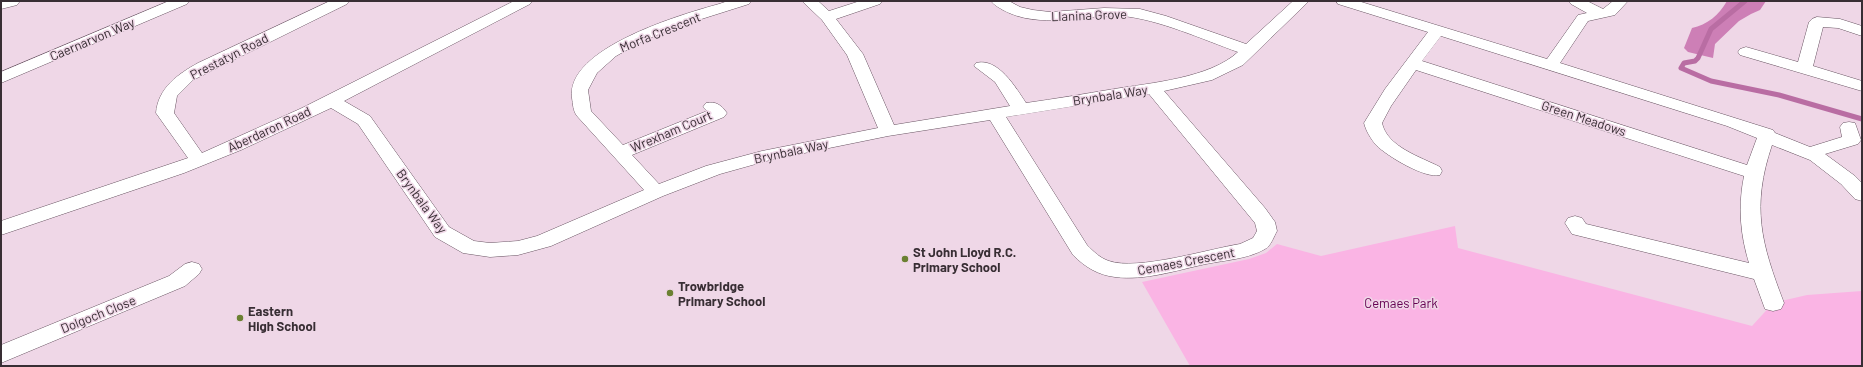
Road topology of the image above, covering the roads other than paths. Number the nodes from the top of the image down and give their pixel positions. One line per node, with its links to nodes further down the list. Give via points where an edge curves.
1 (10, 1): 13 (street)
2 (182, 1): 27 (street, Caernarvon Way)
3 (342, 1): 39 (street, Prestatyn Road, via 212,63 176,85 166,99 165,113)
4 (495, 1): 14 (street)
5 (744, 1): 37 (street, Morfa Crescent, via 683,20 636,39 602,58 592,67 580,86 580,106)
6 (809, 1): 18 (street)
7 (875, 1): 18 (street)
8 (998, 1): 15 (street, Llanina Grove, via 1015,10 1039,16 1070,16)
9 (1302, 1): 21 (street, Brynbala Way)
10 (1343, 1): 16 (street)
11 (1576, 1): 17 (street)
12 (1621, 1): 17 (street, via 1610,12)
13 (1, 4)
14 (519, 4): 30 (street, Aberdaron Road)
15 (1132, 6): 21 (street, Llanina Grove, via 1155,18)
16 (1386, 7): 19 (street)
17 (1601, 14): 24 (street, via 1583,18)
18 (827, 16): 34 (street, via 855,54)
19 (1438, 30): 23 (street); 24 (street)
20 (1862, 31): 26 (street, via 1835,23 1817,22)
21 (1250, 51): 29 (street, Brynbala Way, via 1237,62 1217,72)
22 (1746, 52): 26 (street)
23 (1414, 64): 40 (street, via 1388,97 1373,123 1380,138 1398,152); 41 (street, Green Meadows)
24 (1551, 65): 35 (street, via 1711,114)
25 (982, 66): 32 (street, via 1001,79)
26 (1804, 69): 28 (street)
27 (1, 78)
28 (1862, 86)
29 (1153, 88): 32 (street, Brynbala Way); 33 (street, Cemaes Crescent, via 1258,213 1267,231 1260,242 1244,250 1136,271 1098,266 1080,250)
30 (331, 101): 39 (street, Aberdaron Road, via 269,131); 42 (street, Brynbala Way, via 351,110 364,120 442,232 470,248 518,248 544,241)
31 (712, 107): 37 (street, Wrexham Court, via 718,113)
32 (1021, 109): 33 (street, Brynbala Way)
33 (995, 114): 34 (street, Brynbala Way)
34 (888, 131): 42 (street, Brynbala Way, via 768,155 713,170)
35 (1767, 134): 38 (street); 41 (street)
36 (1854, 137): 38 (street)
37 (620, 152): 42 (street, Morfa Crescent)
38 (1810, 153): 43 (street, via 1832,167)
39 (198, 160): 45 (street, Aberdaron Road)
40 (1433, 171)
41 (1754, 173): 47 (street, via 1750,218)
42 (656, 192)
43 (1862, 194)
44 (1575, 223): 47 (street, via 1579,229)
45 (1, 228)
46 (192, 270): 49 (street, Dolgoch Close, via 178,281)
47 (1762, 274): 48 (street)
48 (1773, 303)
49 (1, 354)

